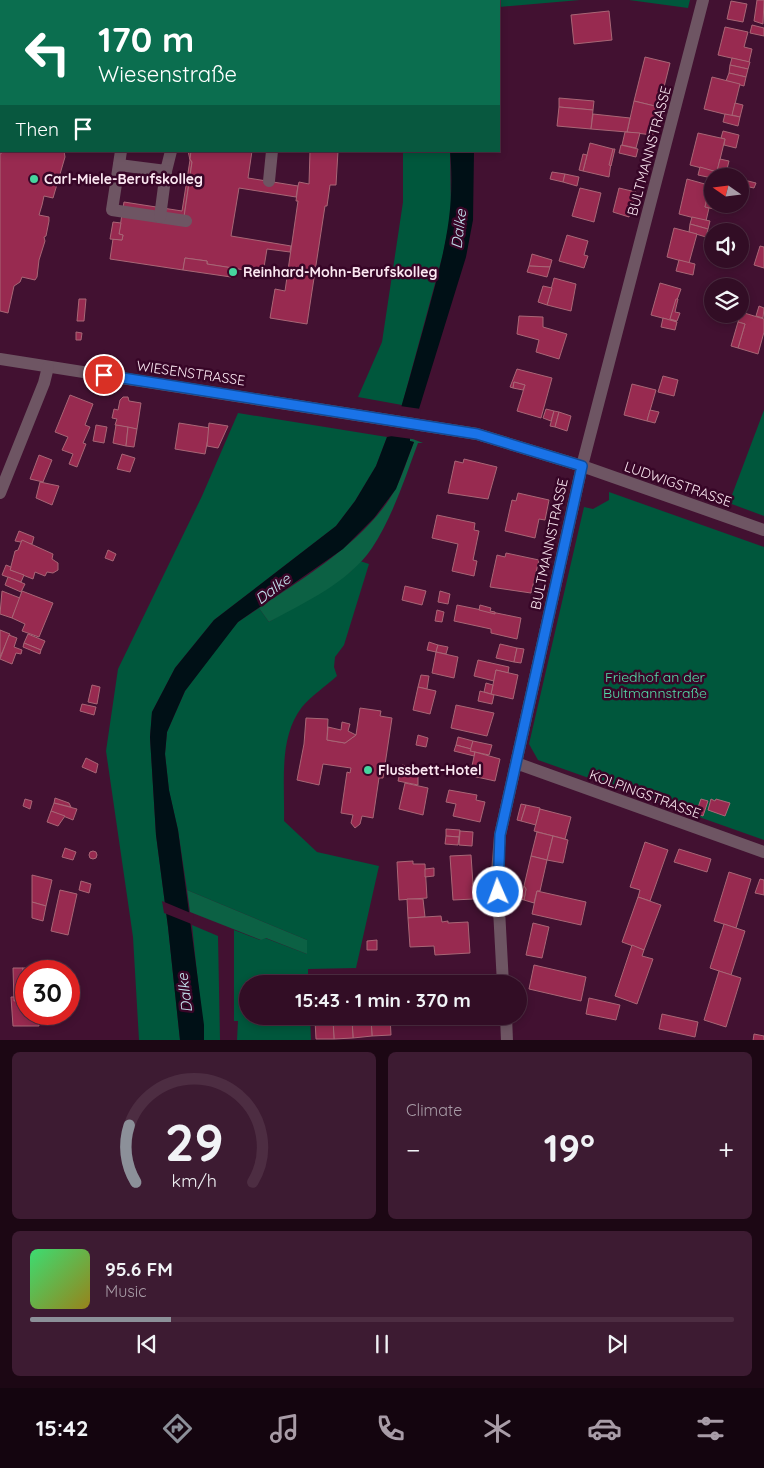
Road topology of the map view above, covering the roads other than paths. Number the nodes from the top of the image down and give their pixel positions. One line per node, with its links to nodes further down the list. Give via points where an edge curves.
1 (703, 0): 11 (street, BULTMANNSTRASSE)
2 (171, 152): 5 (street)
3 (272, 152): 6 (street)
4 (118, 155): 5 (street); 7 (street, via 112,210)
5 (166, 171): 7 (street)
6 (269, 181)
7 (160, 217): 8 (street)
8 (186, 221)
9 (0, 359): 10 (street, WIESENSTRASSE)
10 (48, 367): 11 (street, WIESENSTRASSE, via 477,434); 12 (street)
11 (582, 466): 13 (street, LUDWIGSTRASSE); 14 (street, BULTMANNSTRASSE)
12 (0, 493)
13 (764, 530)
14 (516, 763): 15 (street, KOLPINGSTRASSE); 16 (street, BULTMANNSTRASSE, via 500,835 498,863)
15 (764, 852)
16 (503, 975)
17 (506, 1025): 18 (street)
18 (507, 1040)

